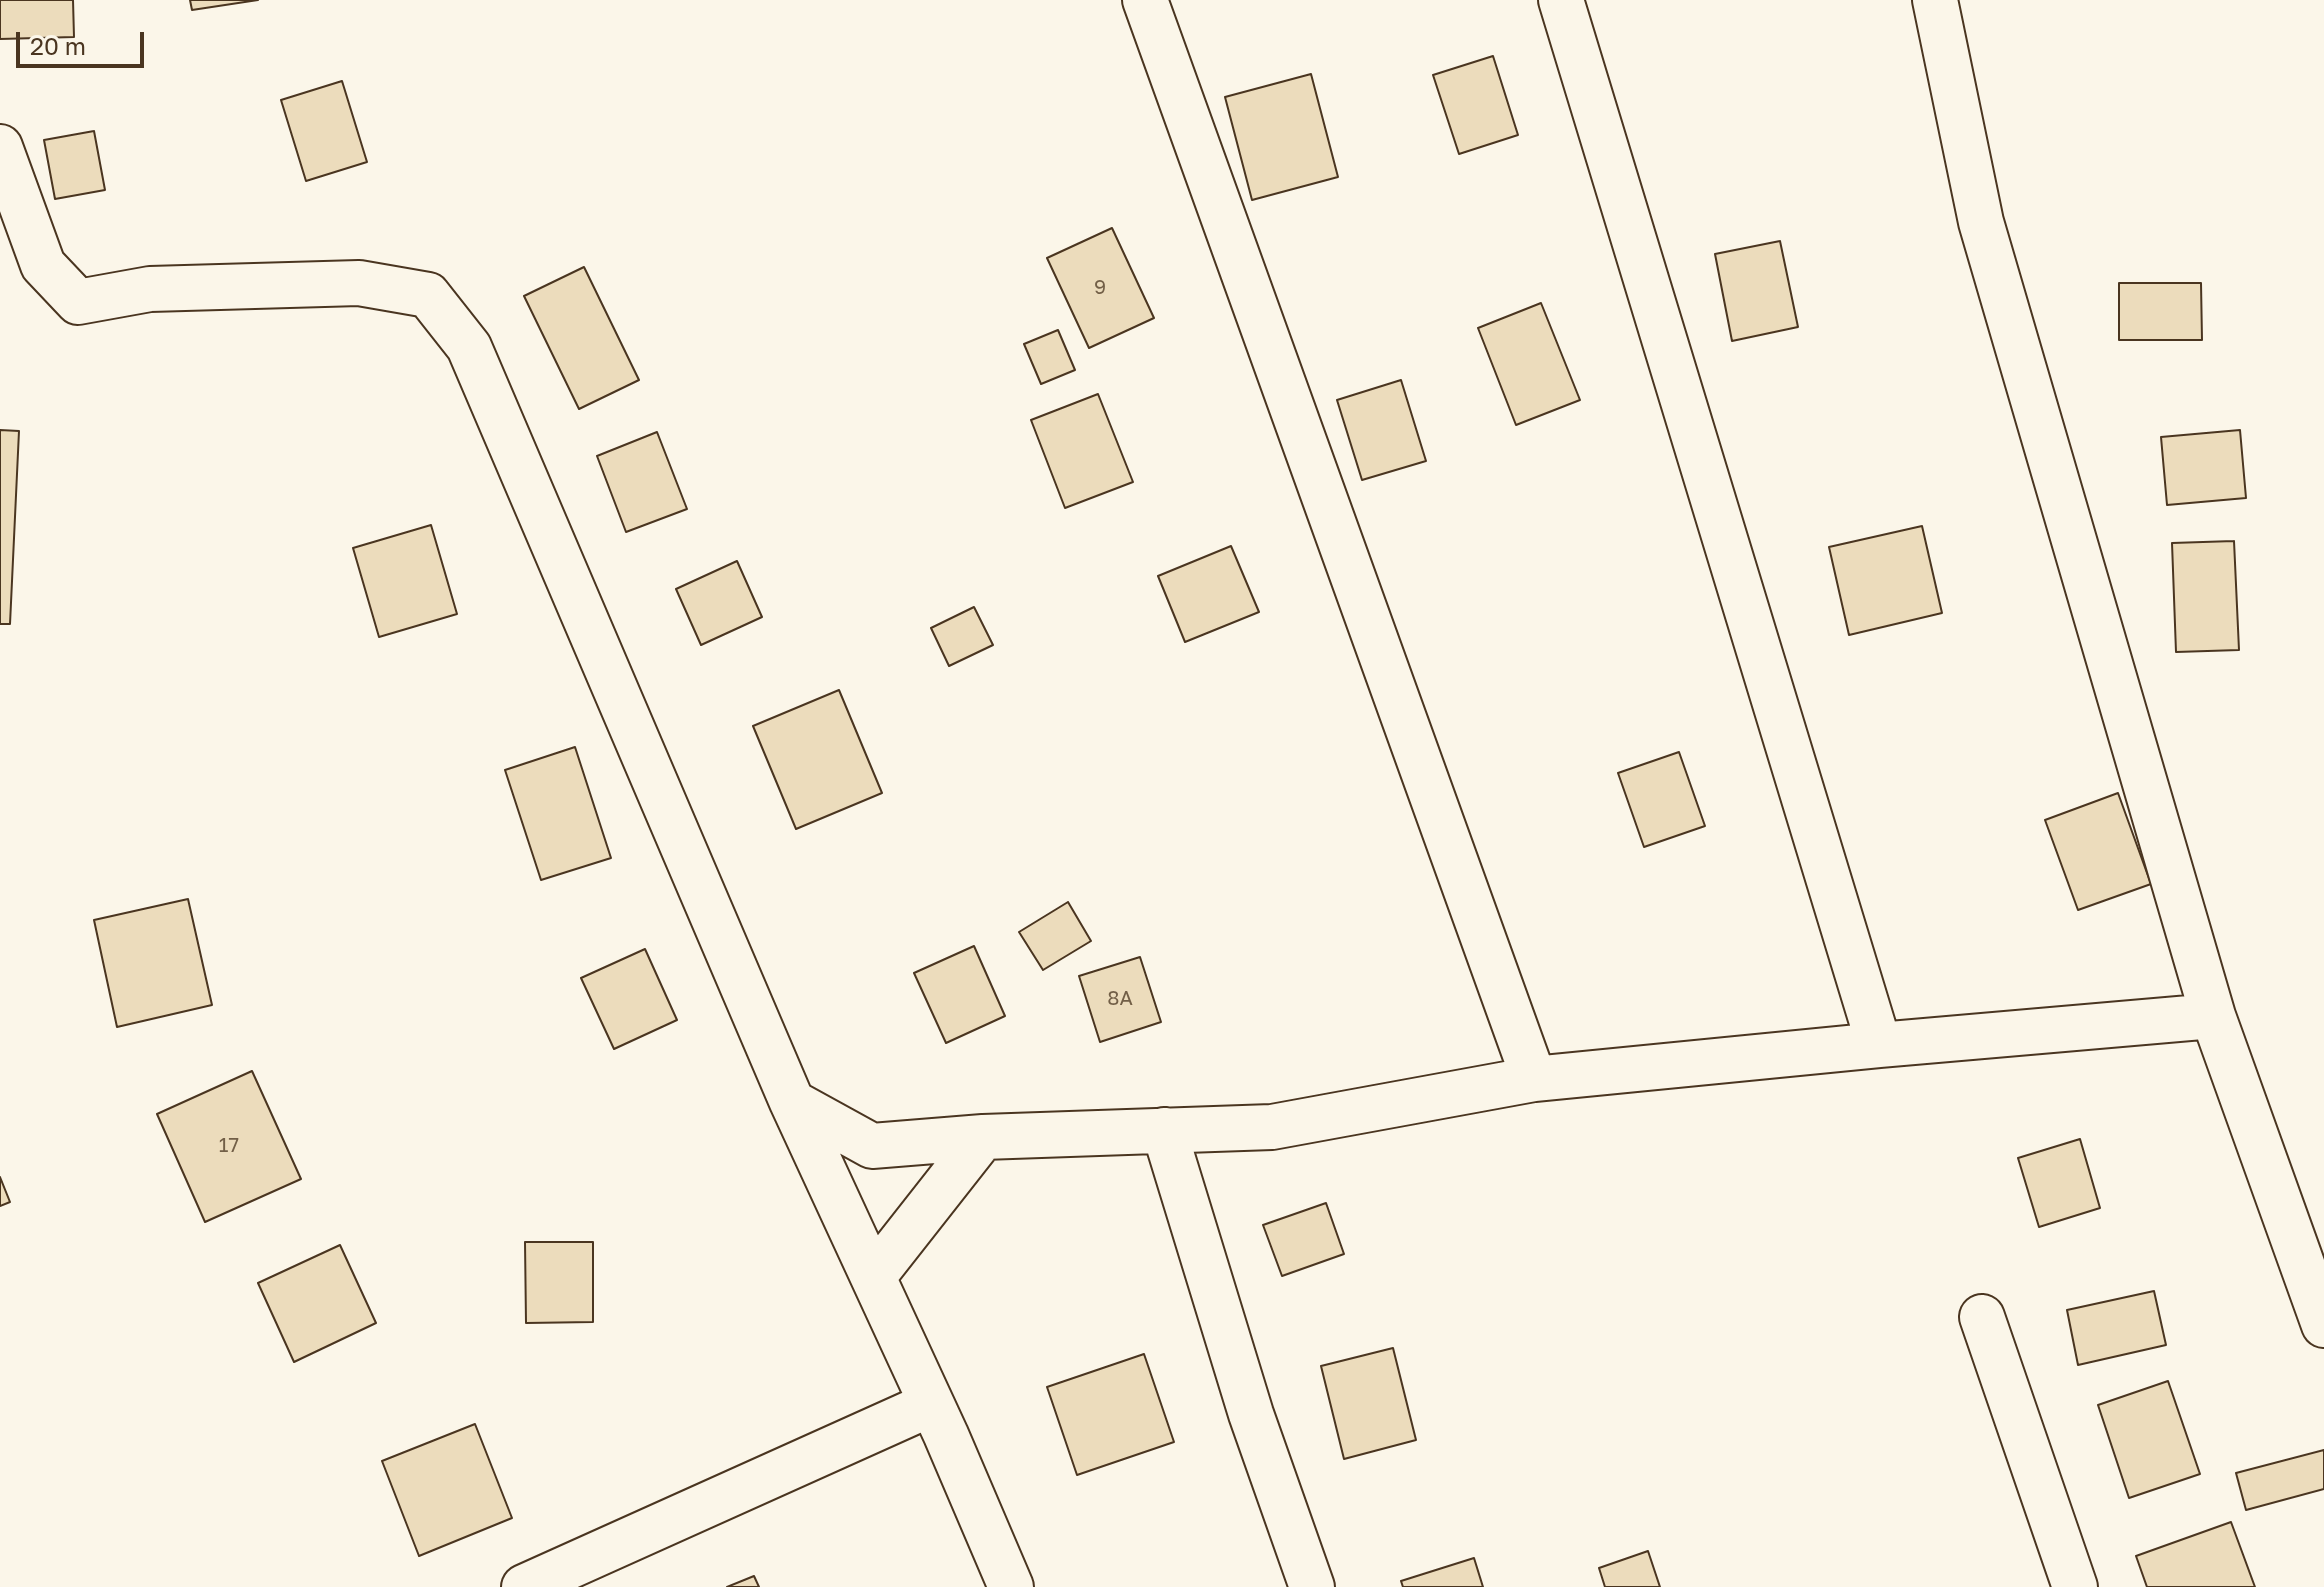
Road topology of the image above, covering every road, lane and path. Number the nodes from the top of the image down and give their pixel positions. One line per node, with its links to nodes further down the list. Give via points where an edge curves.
1 (1145, 0): 7 (street)
2 (1561, 0): 6 (street)
3 (1935, 0): 5 (street, via 1981,222)
4 (0, 147): 8 (street, via 43,265 78,302 150,289 359,283 428,295 469,347)
5 (2213, 1016): 6 (street); 13 (street)
6 (1879, 1045): 7 (street)
7 (1534, 1079): 9 (street, via 1272,1127)
8 (792, 1102): 10 (street, via 872,1146); 11 (street)
9 (1164, 1130): 10 (street); 17 (street, via 1251,1414)
10 (983, 1137): 11 (street)
11 (873, 1277): 14 (street)
12 (1982, 1317): 18 (street)
13 (2324, 1325)
14 (931, 1404): 15 (street); 16 (street)
15 (524, 1587)
16 (1011, 1587)
17 (1312, 1587)
18 (2075, 1587)

